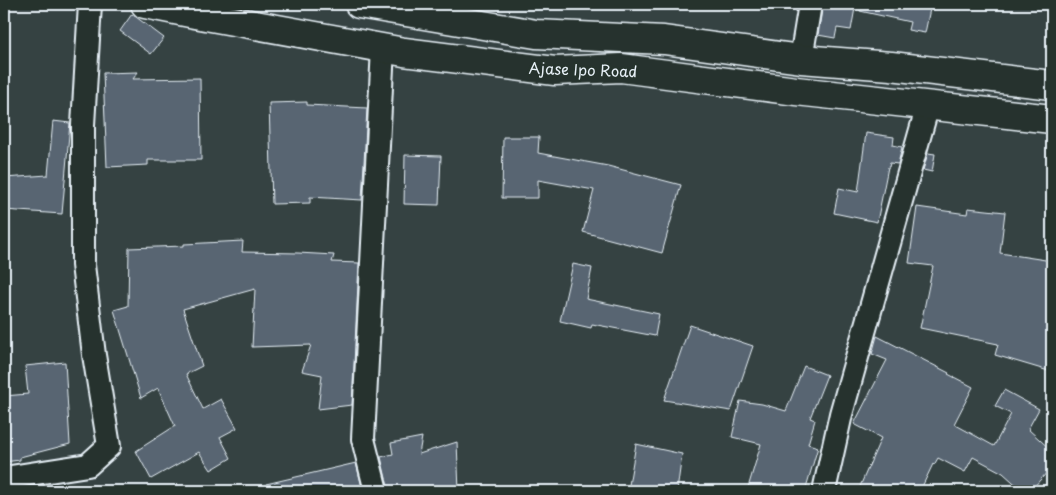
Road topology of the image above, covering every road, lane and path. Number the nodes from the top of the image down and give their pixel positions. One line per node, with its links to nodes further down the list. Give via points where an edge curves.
1 (90, 4): 11 (street, via 83,125 83,265 109,446 88,465)
2 (145, 4): 5 (highway, Ajase Ipo Road)
3 (359, 4): 7 (highway, via 536,34 664,40)
4 (810, 4): 7 (street)
5 (196, 9): 6 (highway, Ajase Ipo Road)
6 (383, 48): 9 (highway, Ajase Ipo Road, via 555,71 621,68); 12 (street, via 363,439)
7 (801, 59): 8 (highway)
8 (1052, 85)
9 (928, 105): 10 (highway, Ajase Ipo Road); 13 (street, via 841,414)
10 (1052, 118)
11 (4, 478)
12 (376, 491)
13 (824, 491)

